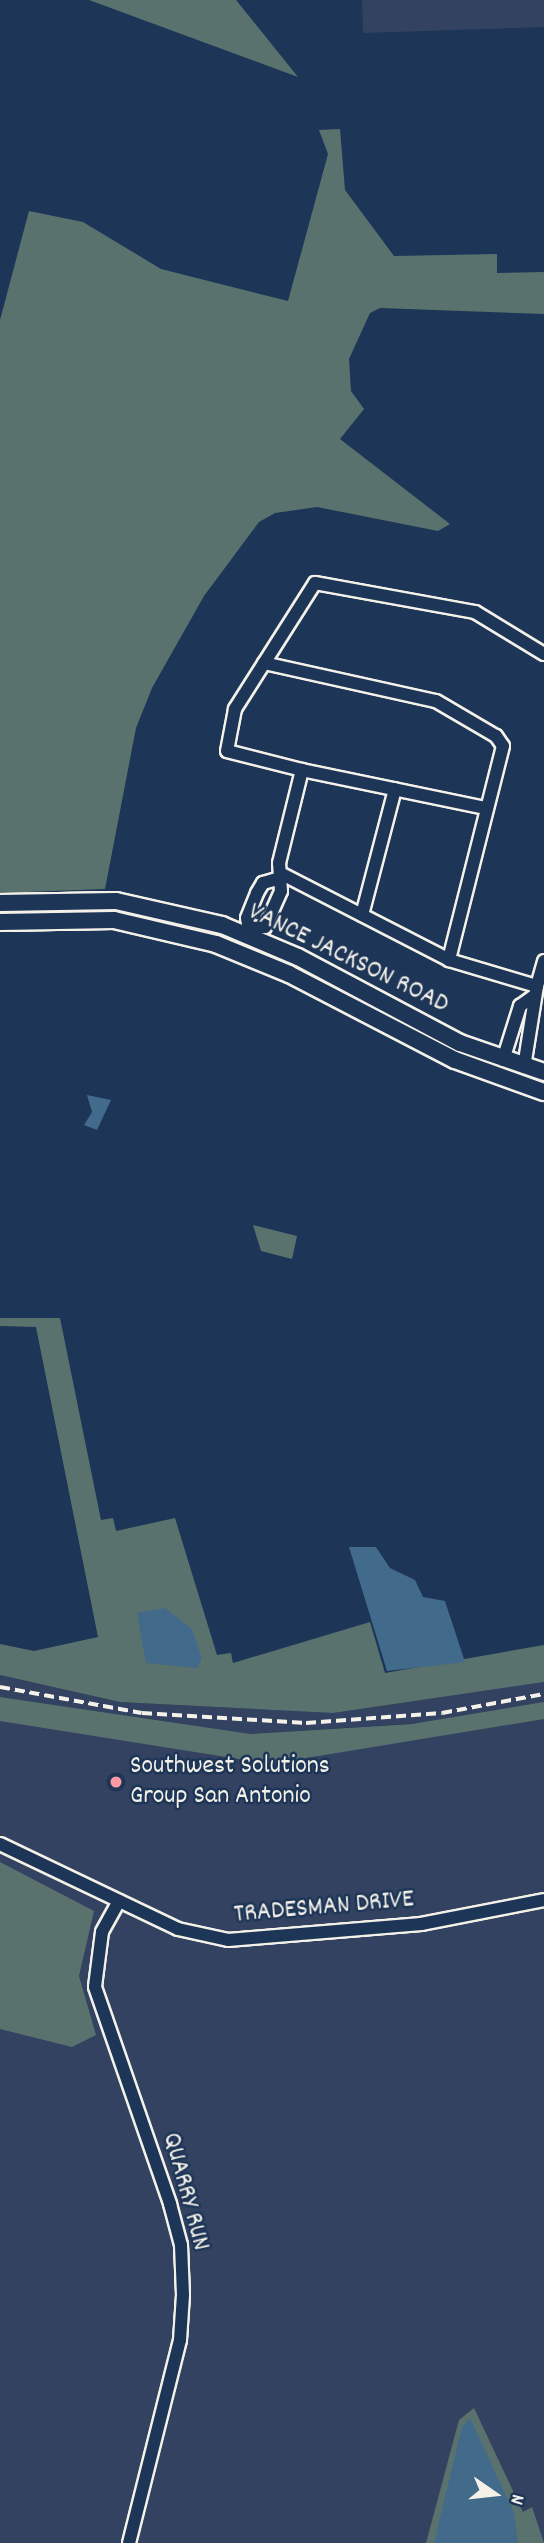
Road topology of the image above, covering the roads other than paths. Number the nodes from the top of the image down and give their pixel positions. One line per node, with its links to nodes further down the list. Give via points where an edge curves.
1 (544, 654): 2 (street, via 475,612 324,581 315,583)
2 (264, 663): 3 (street, via 235,709 226,751); 5 (street, via 436,701 496,736 503,746)
3 (302, 770): 4 (street); 6 (street)
4 (395, 789): 5 (street); 10 (street)
5 (486, 808): 13 (street)
6 (280, 876): 7 (street, via 263,883); 8 (street); 10 (street)
7 (257, 894): 8 (street); 12 (street, via 247,918)
8 (276, 901): 12 (street, via 265,927)
9 (0, 903): 12 (main road, VANCE JACKSON ROAD, via 116,901)
10 (362, 915): 13 (street)
11 (0, 922): 21 (main road, VANCE JACKSON ROAD, via 114,919 216,944 289,974 455,1060)
12 (251, 932): 18 (main road, VANCE JACKSON ROAD)
13 (449, 960): 15 (street)
14 (544, 961): 15 (street)
15 (536, 991): 16 (street, via 522,1002); 17 (street)
16 (514, 1019): 17 (street); 18 (street)
17 (533, 1025): 19 (street)
18 (503, 1060): 19 (main road, VANCE JACKSON ROAD)
19 (524, 1067): 20 (main road, VANCE JACKSON ROAD)
20 (544, 1072)
21 (544, 1092)
22 (0, 1844): 24 (street, TRADESMAN DRIVE)
23 (544, 1900): 24 (street, TRADESMAN DRIVE, via 421,1924 228,1940 178,1929)
24 (119, 1901): 25 (street, QUARRY RUN, via 102,1932 95,1987 170,2204 181,2245 183,2295 180,2340)
25 (129, 2543)

